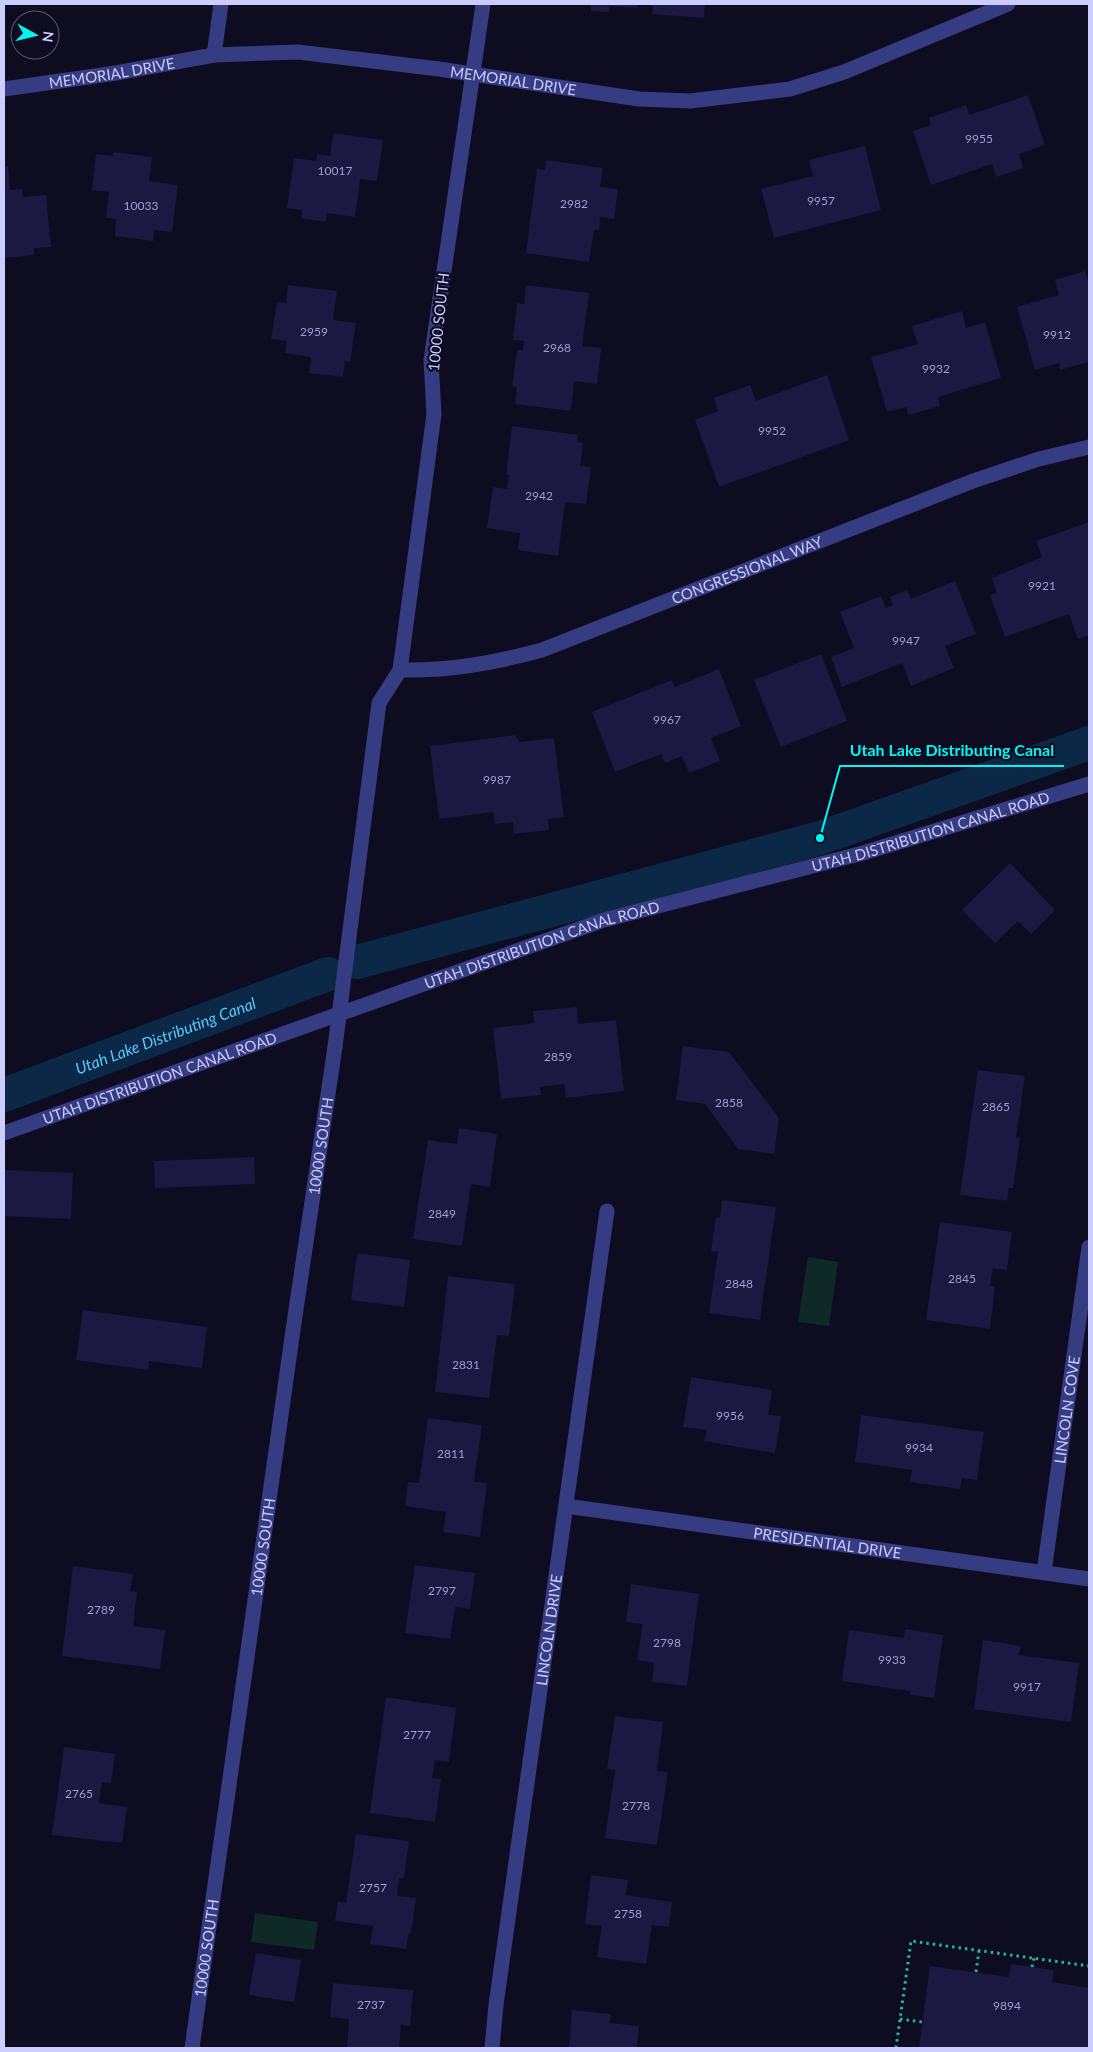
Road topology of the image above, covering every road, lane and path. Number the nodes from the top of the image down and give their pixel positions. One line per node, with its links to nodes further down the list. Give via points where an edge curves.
1 (221, 4): 4 (street)
2 (483, 4): 5 (street, 10000 SOUTH)
3 (1008, 4): 5 (street, MEMORIAL DRIVE, via 844,72 790,89 739,97 690,101 639,98)
4 (214, 55): 5 (street, MEMORIAL DRIVE, via 298,52); 6 (street, MEMORIAL DRIVE)
5 (472, 74): 8 (street, 10000 SOUTH, via 431,360 434,414)
6 (4, 89)
7 (1089, 447): 8 (street, CONGRESSIONAL WAY, via 1039,459 973,482 542,650 467,668)
8 (400, 670): 10 (street, 10000 SOUTH, via 379,703)
9 (1089, 784): 10 (street, UTAH DISTRIBUTION CANAL ROAD, via 863,852 604,920)
10 (340, 1014): 11 (street, UTAH DISTRIBUTION CANAL ROAD); 24 (street, 10000 SOUTH)
11 (4, 1133)
12 (607, 1211): 14 (street, LINCOLN DRIVE)
13 (1089, 1247): 15 (street, LINCOLN COVE)
14 (566, 1506): 15 (street, PRESIDENTIAL DRIVE); 25 (street, LINCOLN DRIVE)
15 (1044, 1572): 16 (street, PRESIDENTIAL DRIVE)
16 (1089, 1578)
17 (979, 1951): 18 (path); 21 (path); 22 (path, via 911,1942)
18 (1034, 1958): 19 (path); 20 (path)
19 (1032, 1966)
20 (1089, 1966)
21 (976, 1972)
22 (900, 2019): 23 (path); 26 (path)
23 (922, 2022)
24 (192, 2048)
25 (492, 2048)
26 (896, 2048)

